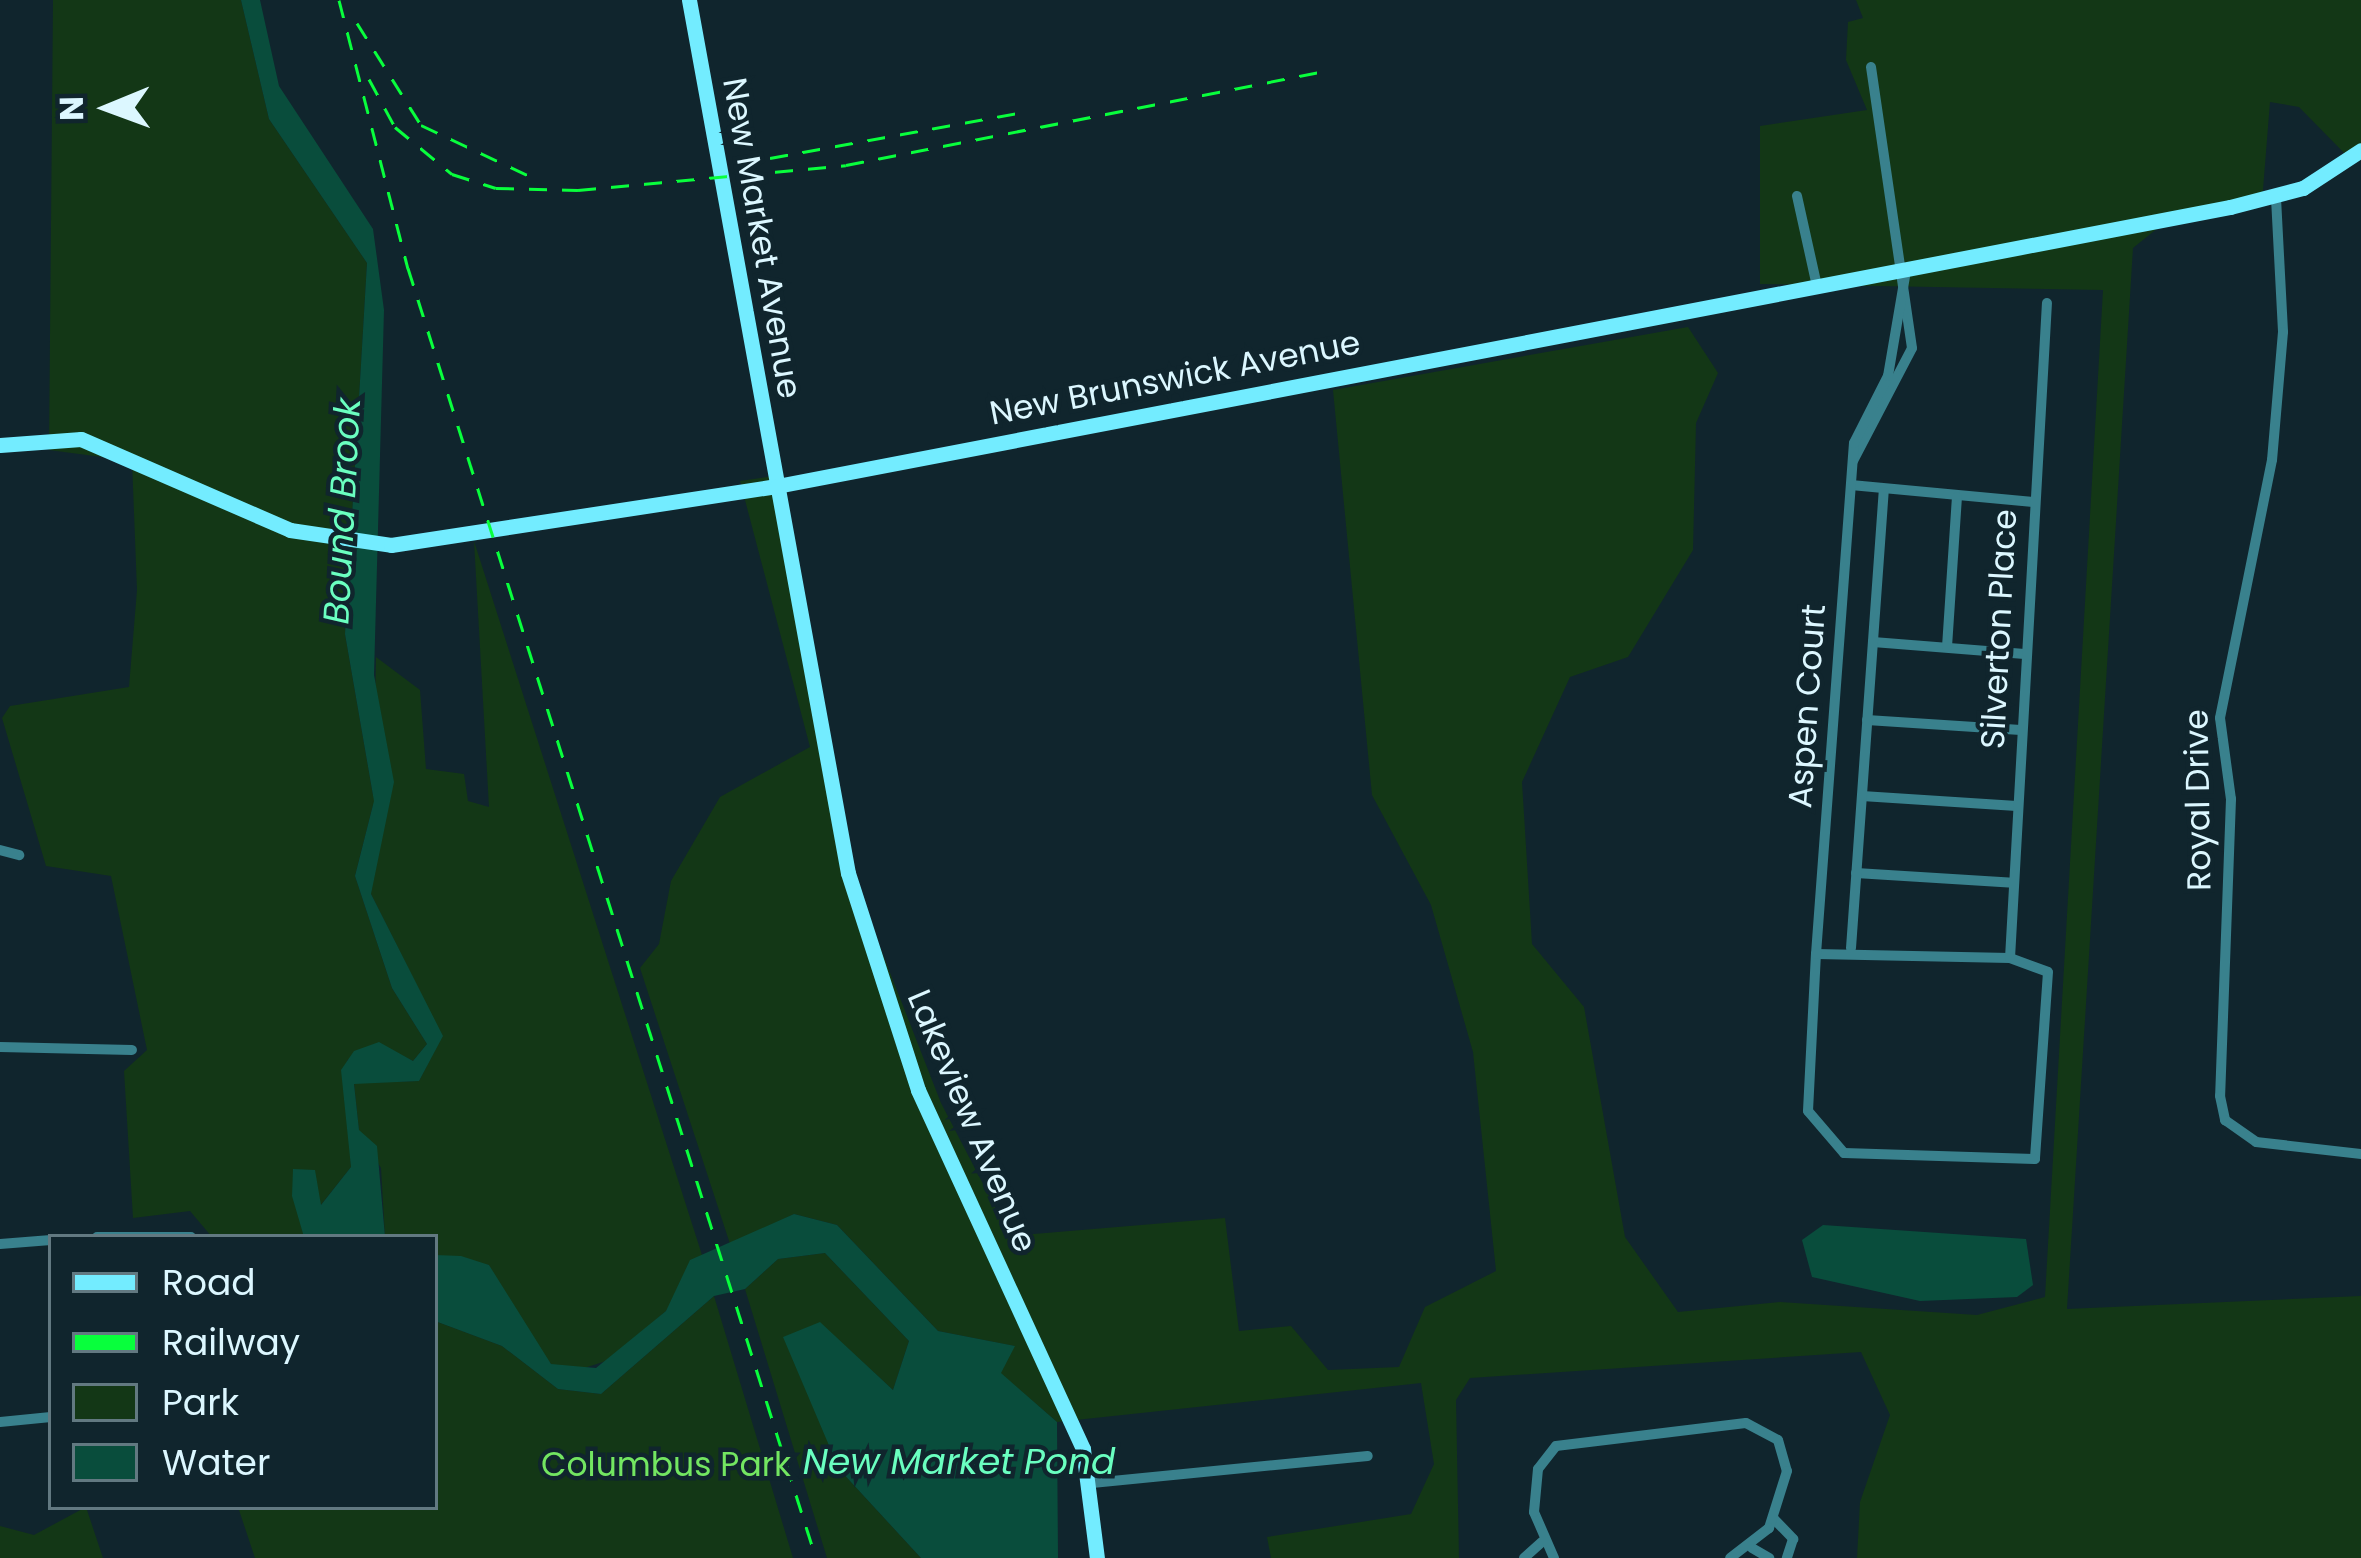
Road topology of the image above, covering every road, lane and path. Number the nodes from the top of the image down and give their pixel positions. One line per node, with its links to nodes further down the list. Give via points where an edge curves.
1 (689, 0): 11 (street, New Market Avenue)
2 (1871, 67): 6 (street, Aspen Court)
3 (2361, 150): 5 (street, New Brunswick Avenue)
4 (1796, 196): 7 (street)
5 (2276, 198): 6 (street, New Brunswick Avenue); 31 (street, Royal Drive, via 2283,332 2272,460 2220,718 2231,799 2220,1096 2225,1120 2256,1142)
6 (1906, 271): 7 (street, New Brunswick Avenue); 10 (street, Aspen Court, via 1888,376)
7 (1817, 286): 11 (street, New Brunswick Avenue)
8 (2047, 302): 14 (street, Silverton Place)
9 (0, 445): 11 (street, New Brunswick Avenue, via 113,448 327,541 391,544)
10 (1851, 485): 12 (street); 27 (street, Aspen Court)
11 (777, 486): 37 (street, Lakeview Avenue, via 870,949 918,1090)
12 (1884, 492): 13 (street); 15 (street)
13 (1958, 497): 14 (street); 16 (street)
14 (2033, 502): 17 (street, Silverton Place)
15 (1873, 642): 16 (street); 18 (street)
16 (1947, 646): 17 (street)
17 (2025, 654): 19 (street, Silverton Place)
18 (1868, 720): 19 (street); 20 (street)
19 (2021, 730): 21 (street, Silverton Place)
20 (1862, 796): 21 (street); 24 (street)
21 (2017, 806): 25 (street, Silverton Place)
22 (0, 850): 23 (street)
23 (19, 855)
24 (1856, 873): 25 (street); 26 (street)
25 (2013, 883): 28 (street, Silverton Place)
26 (1851, 948): 27 (street); 28 (street)
27 (1816, 954): 28 (street, Aspen Court, via 1808,1111 1823,1142 1844,1153 2017,1166 2036,1160 2048,972)
28 (2009, 958)
29 (0, 1047): 30 (street)
30 (131, 1050)
31 (2361, 1154)
32 (48, 1240): 33 (street)
33 (0, 1244)
34 (48, 1417): 35 (street)
35 (0, 1422)
36 (1368, 1456): 37 (street)
37 (1092, 1483): 41 (street, Lakeview Avenue)
38 (1774, 1519): 39 (street, via 1785,1459 1757,1425 1583,1438 1556,1446 1538,1469); 40 (street); 46 (street, via 1793,1539)
39 (1542, 1542): 42 (street); 43 (street)
40 (1752, 1548): 44 (street); 45 (street)
41 (1097, 1558)
42 (1523, 1558)
43 (1554, 1558)
44 (1730, 1558)
45 (1769, 1558)
46 (1787, 1558)

